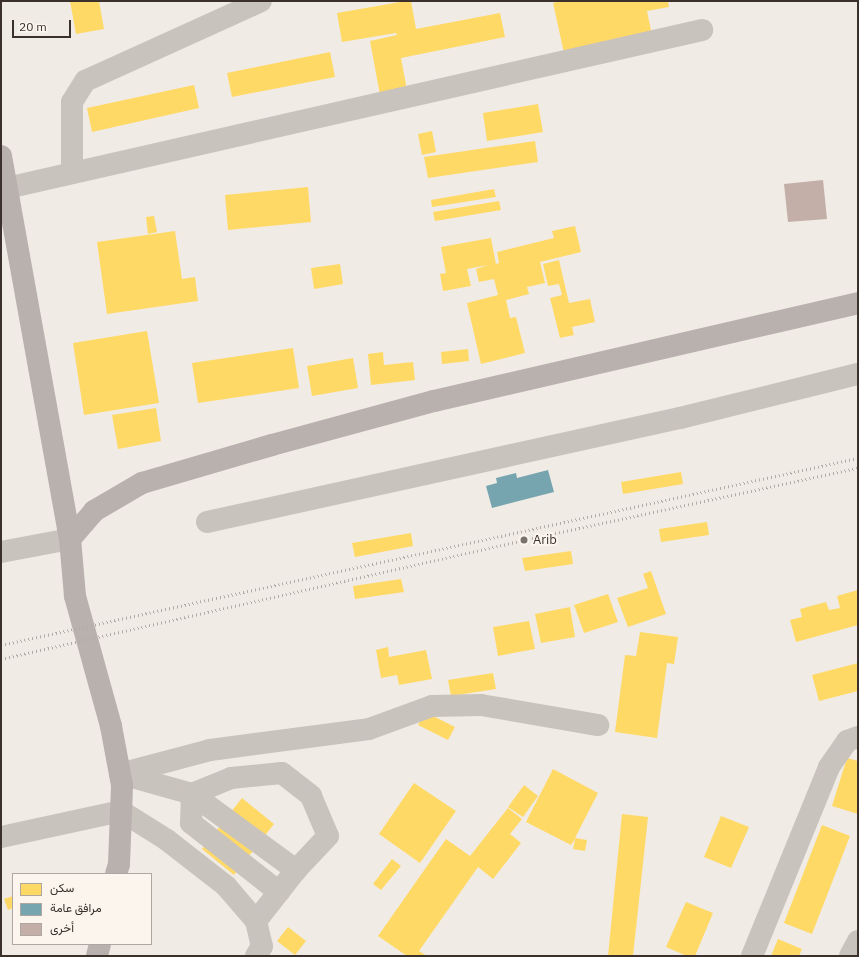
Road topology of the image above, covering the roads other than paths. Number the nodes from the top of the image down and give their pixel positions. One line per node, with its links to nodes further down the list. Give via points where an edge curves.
1 (261, 1): 4 (street, via 85,81 72,102)
2 (702, 30): 4 (street)
3 (1, 156): 5 (main road)
4 (72, 173): 5 (street)
5 (7, 188): 9 (main road)
6 (858, 303): 9 (main road, via 434,401 142,483 94,511)
7 (858, 374): 8 (street, via 672,420)
8 (207, 522)
9 (70, 539): 10 (street); 13 (main road, via 74,596 111,726)
10 (1, 552)
11 (598, 726): 13 (street, via 481,705 432,706 369,729 210,750)
12 (858, 737): 25 (street, via 847,741 829,767)
13 (120, 774): 14 (street); 15 (main road)
14 (192, 794): 17 (street); 17 (street, via 231,778 282,773 311,796 328,836); 19 (street, via 191,823)
15 (121, 811): 16 (street); 18 (main road, via 119,864); 20 (street, via 166,840 226,886)
16 (1, 836)
17 (296, 870): 19 (street)
18 (116, 873)
19 (279, 892): 20 (street)
20 (256, 921): 24 (street, via 262,946)
21 (858, 942): 26 (street)
22 (100, 945): 23 (main road)
23 (97, 956)
24 (256, 956)
25 (752, 956)
26 (850, 956)

